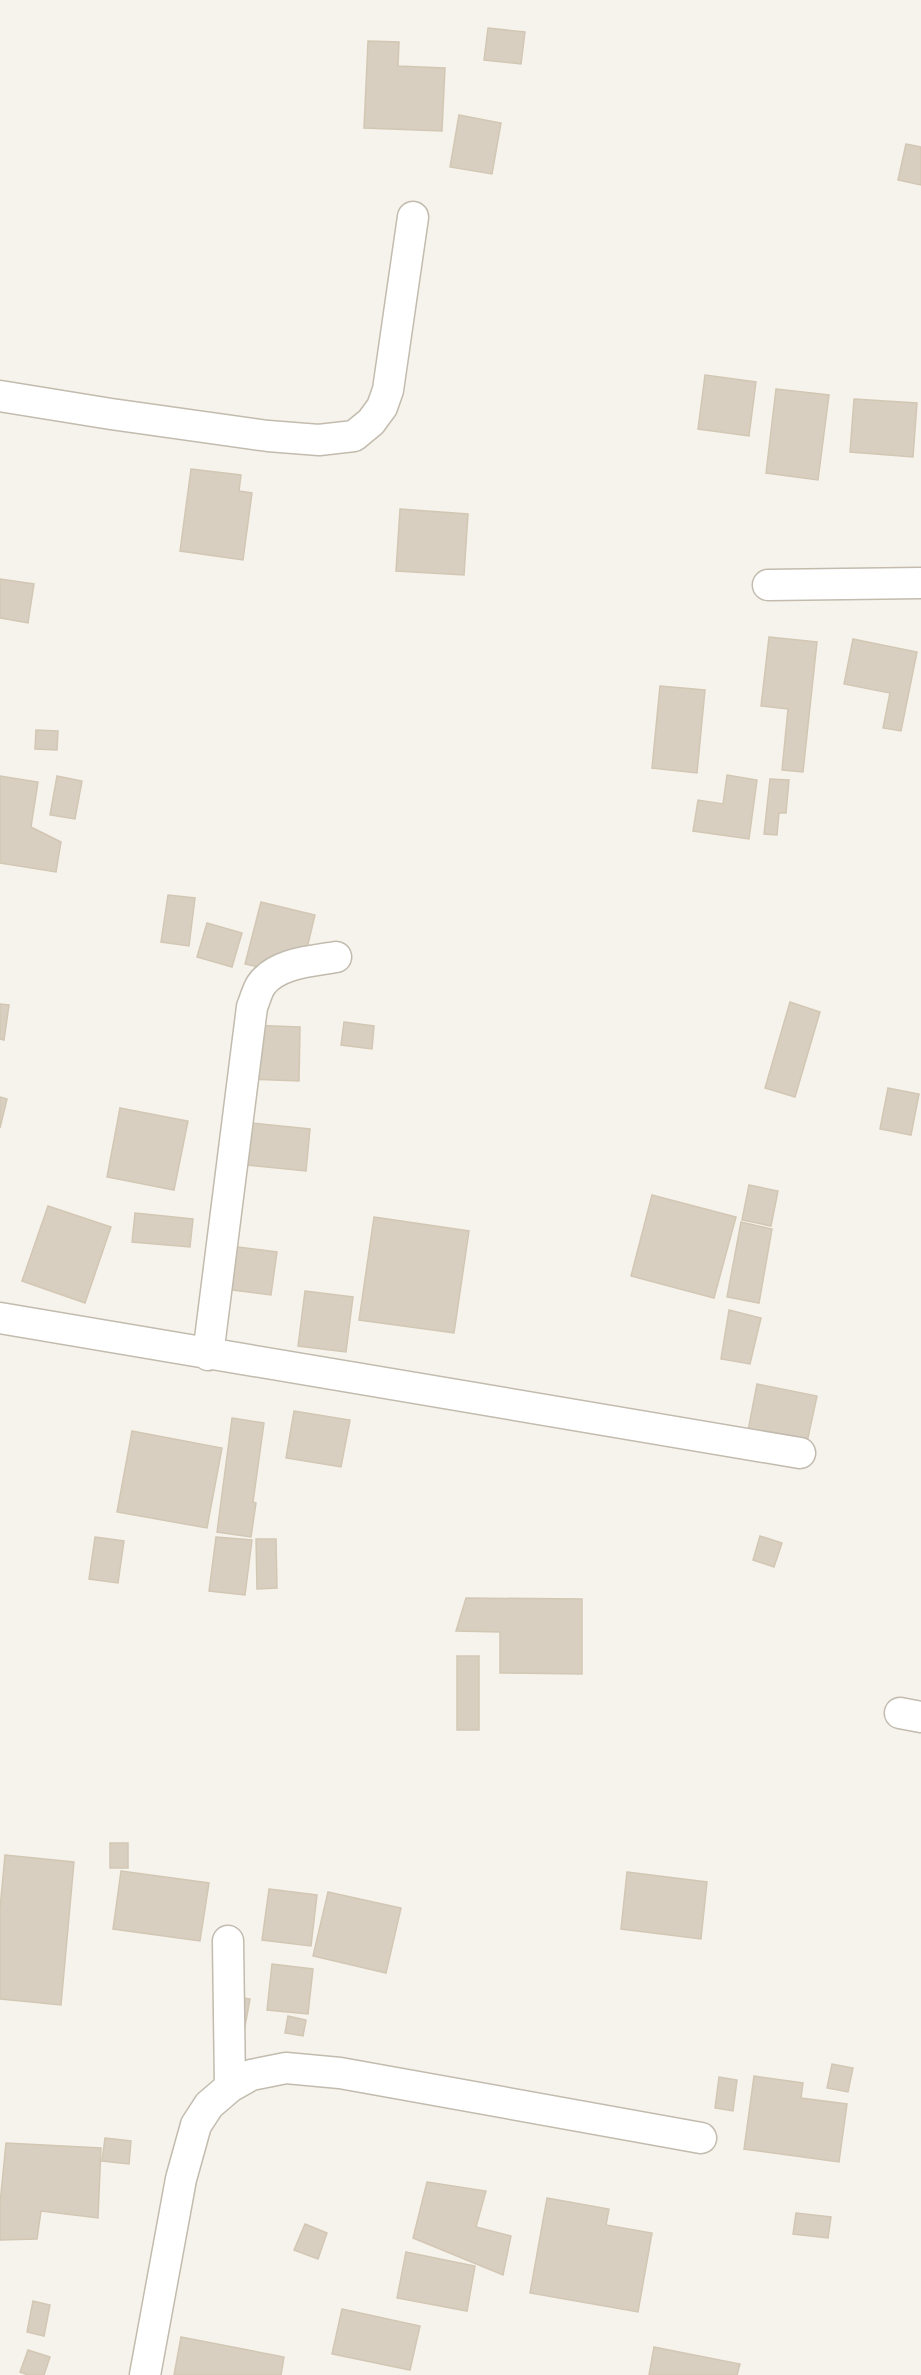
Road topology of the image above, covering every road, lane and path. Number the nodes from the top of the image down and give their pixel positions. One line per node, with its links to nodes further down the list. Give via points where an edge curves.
1 (413, 217): 2 (street, via 388,390 371,422 354,436 319,440 268,436)
2 (0, 396)
3 (921, 583): 4 (street)
4 (768, 585)
5 (336, 957): 7 (street, via 300,963 275,973 261,985 252,1007)
6 (0, 1318): 7 (street)
7 (208, 1355): 8 (street)
8 (801, 1453)
9 (228, 1941): 10 (street)
10 (230, 2087): 11 (street, via 251,2075 286,2068 340,2073); 12 (street, via 209,2105 190,2143)
11 (701, 2139)
12 (145, 2375)

